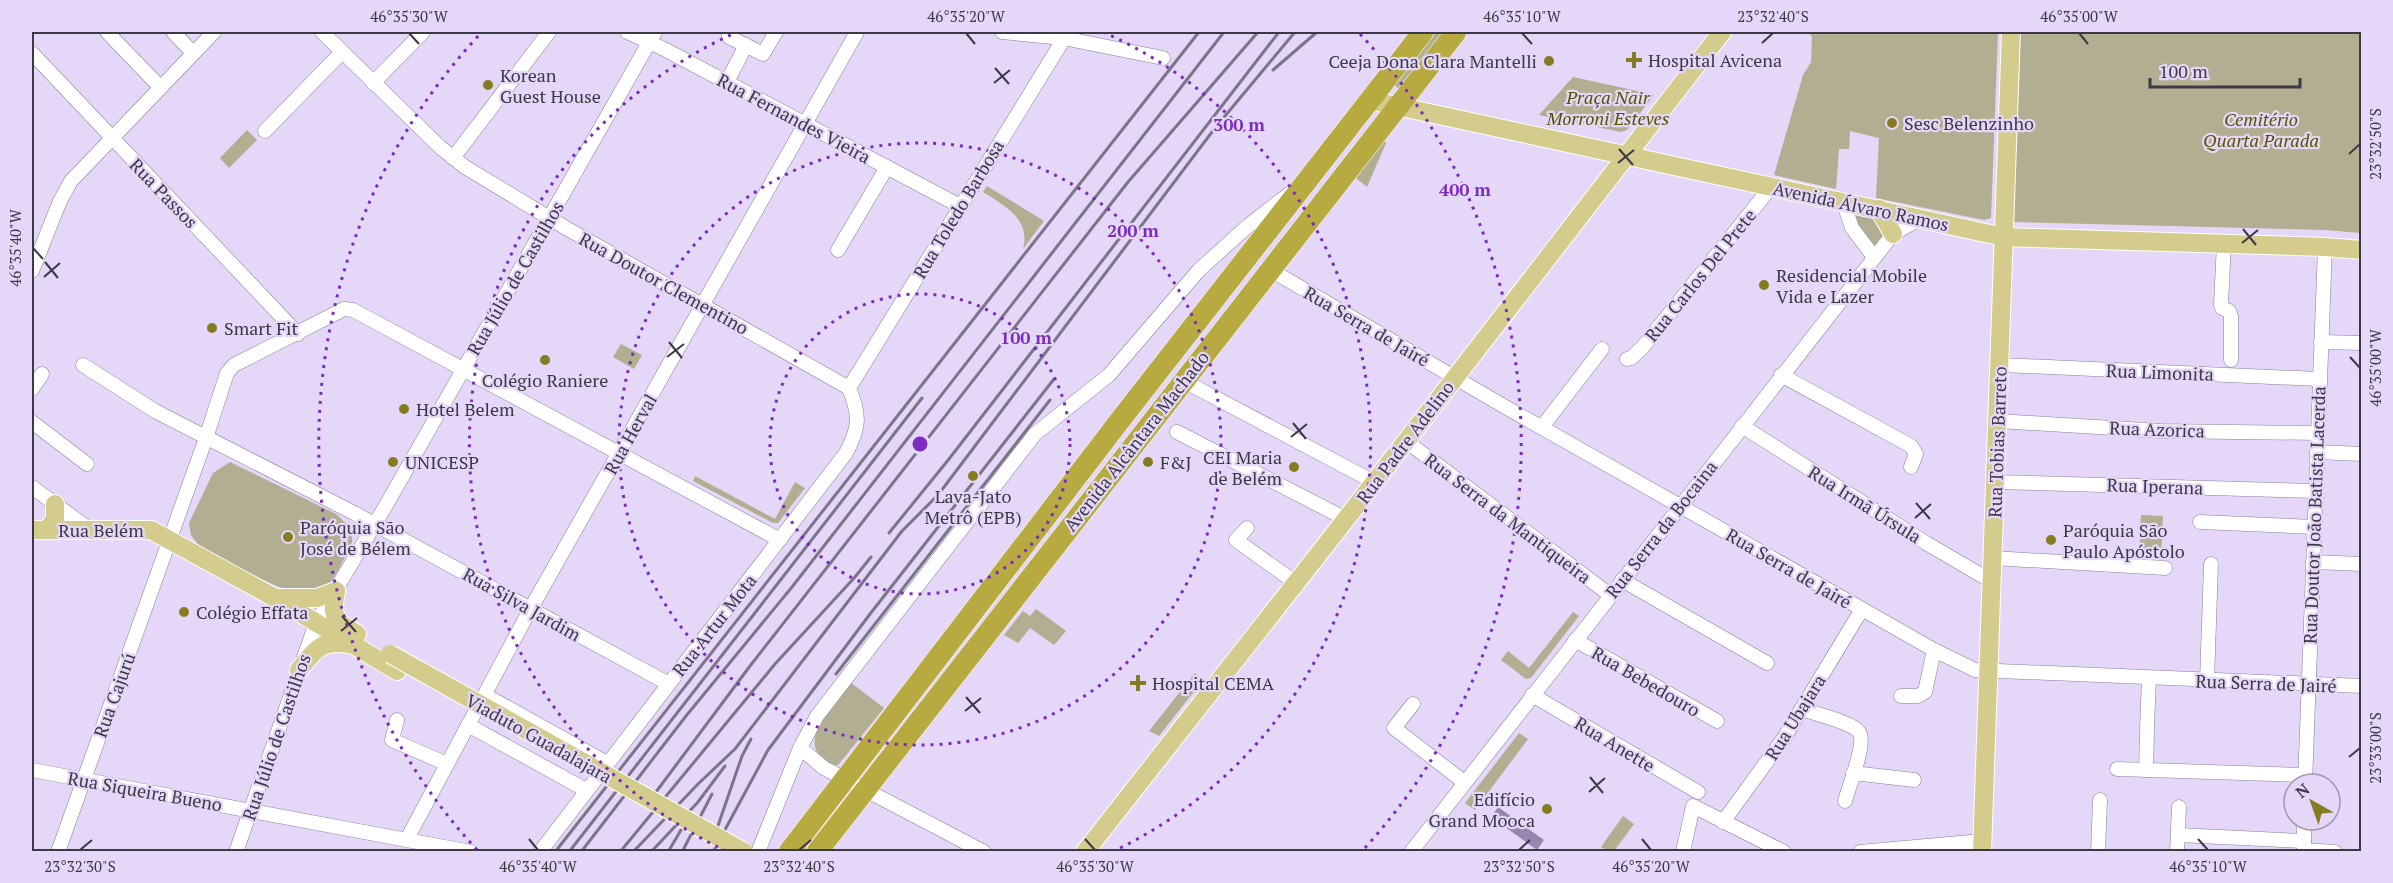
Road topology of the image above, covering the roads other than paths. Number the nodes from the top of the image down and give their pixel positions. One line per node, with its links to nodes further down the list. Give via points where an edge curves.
1 (107, 32): 25 (street)
2 (173, 32): 21 (street)
3 (214, 32): 21 (street)
4 (322, 32): 19 (street, Rua Doutor Clementino)
5 (423, 32): 24 (street)
6 (549, 32): 32 (street)
7 (627, 32): 17 (street, Rua Fernandes Vieira)
8 (729, 32): 18 (street, via 729,36)
9 (776, 32): 18 (street, via 763,54)
10 (857, 32): 28 (street, Rua Herval)
11 (1002, 32): 16 (street)
12 (1423, 32): 26 (highway, Avenida Alcântara Machado)
13 (1456, 32): 27 (highway, Avenida Alcântara Machado)
14 (1722, 32): 31 (main road, Rua Padre Adelino)
15 (2011, 32): 42 (main road, Rua Tobias Barreto)
16 (1065, 35): 22 (street); 37 (street, Rua Toledo Barbosa)
17 (652, 37): 23 (street, Rua Fernandes Vieira); 39 (street, Rua Júlio de Castilhos)
18 (746, 45): 23 (street)
19 (342, 52): 24 (street, Rua Doutor Clementino); 29 (street)
20 (32, 53): 30 (street, Rua Passos)
21 (193, 53): 25 (street)
22 (1163, 58)
23 (727, 82): 28 (street, Rua Fernandes Vieira)
24 (373, 83): 32 (street, Rua Doutor Clementino)
25 (160, 87): 30 (street)
26 (1369, 100): 27 (main road, Avenida Álvaro Ramos); 34 (highway, Avenida Alcântara Machado)
27 (1398, 105): 31 (main road, Avenida Álvaro Ramos); 48 (highway, Avenida Alcântara Machado)
28 (805, 123): 33 (street, Rua Fernandes Vieira); 50 (street, Rua Herval)
29 (265, 131)
30 (111, 138): 49 (street, via 71,181); 51 (street, Rua Passos)
31 (1626, 156): 35 (main road, Avenida Álvaro Ramos); 62 (main road, Rua Padre Adelino)
32 (453, 158): 39 (street, Rua Doutor Clementino)
33 (887, 167): 37 (street, Rua Fernandes Vieira); 45 (street)
34 (1310, 179): 128 (street, Avenida Alcântara Machado, via 1220,249 1109,375 1035,434 830,698); 138 (highway, Avenida Alcântara Machado)
35 (1771, 187): 36 (main road, Avenida Álvaro Ramos); 55 (street, Rua Carlos Del Prete, via 1642,348)
36 (1843, 201): 38 (main road, Avenida Álvaro Ramos); 47 (street, via 1852,228)
37 (960, 206): 65 (street, Rua Toledo Barbosa)
38 (1879, 209): 40 (main road, Avenida Álvaro Ramos); 41 (main road)
39 (549, 218): 50 (street, Rua Doutor Clementino); 59 (street, Rua Júlio de Castilhos)
40 (1921, 218): 41 (street, Rua Serra da Bocaina); 42 (main road, Avenida Álvaro Ramos)
41 (1893, 234): 47 (street, Rua Serra da Bocaina)
42 (2004, 237): 43 (main road, Avenida Álvaro Ramos); 58 (main road, Rua Tobias Barreto)
43 (2224, 244): 44 (main road, Avenida Álvaro Ramos); 56 (street, via 2221,304 2231,316)
44 (2325, 247): 46 (main road, Avenida Álvaro Ramos); 52 (street, Rua Doutor João Batista Lacerda)
45 (838, 250)
46 (2361, 250)
47 (1874, 257): 61 (street, Rua Serra da Bocaina)
48 (1269, 269): 62 (street, Rua Serra de Jairé); 64 (highway, Avenida Alcântara Machado)
49 (32, 271)
50 (702, 305): 65 (street, Rua Doutor Clementino); 76 (street, Rua Herval)
51 (298, 334): 59 (street, via 349,308); 73 (street, Rua Cajurú, via 230,368)
52 (2321, 342): 53 (street); 63 (street, Rua Doutor João Batista Lacerda)
53 (2361, 343)
54 (1602, 349): 70 (street)
55 (1627, 359)
56 (2231, 360)
57 (83, 365): 73 (street, Rua Silva Jardim)
58 (2001, 365): 63 (street, Rua Limonita); 67 (main road, Rua Tobias Barreto)
59 (463, 370): 76 (street); 88 (street, Rua Júlio de Castilhos)
60 (42, 374): 66 (street)
61 (1781, 375): 69 (street, Rua Serra da Bocaina); 79 (street, via 1911,446 1916,454)
62 (1455, 376): 70 (street, Rua Serra de Jairé); 74 (main road, Rua Padre Adelino)
63 (2319, 379): 72 (street, Rua Doutor João Batista Lacerda)
64 (1182, 380): 80 (street); 142 (highway, Avenida Alcântara Machado)
65 (849, 388): 94 (street, Rua Artur Mota, via 858,421 854,440)
66 (32, 389)
67 (1998, 421): 72 (street, Rua Azorica, via 2161,431); 81 (main road, Rua Tobias Barreto)
68 (32, 422): 78 (street)
69 (1742, 426): 85 (street, Rua Serra da Bocaina); 101 (street, Rua Irmã Úrsula)
70 (1542, 428): 85 (street, Rua Serra de Jairé)
71 (1177, 432): 86 (street)
72 (2317, 433): 75 (street, Rua Doutor João Batista Lacerda)
73 (206, 438): 88 (street, Rua Silva Jardim); 93 (street, Rua Cajurú)
74 (1406, 441): 80 (main road, Rua Padre Adelino); 104 (street, Rua Serra da Mantiqueira)
75 (2317, 452): 77 (street); 83 (street, Rua Doutor João Batista Lacerda)
76 (619, 453): 94 (street); 106 (street, Rua Herval)
77 (2361, 454)
78 (87, 464)
79 (1911, 468)
80 (1374, 482): 86 (main road, Rua Padre Adelino)
81 (1995, 482): 83 (street, Rua Iperana); 95 (main road, Rua Tobias Barreto)
82 (32, 487): 84 (street)
83 (2315, 491): 89 (street, Rua Doutor João Batista Lacerda)
84 (55, 504): 91 (street); 92 (main road, via 55,520)
85 (1680, 506): 100 (street, Rua Serra da Bocaina); 107 (street, Rua Serra de Jairé)
86 (1346, 519): 102 (main road, Rua Padre Adelino)
87 (2200, 522): 89 (street)
88 (375, 524): 103 (street, Rua Júlio de Castilhos); 106 (street, Rua Silva Jardim)
89 (2314, 527): 96 (street, Rua Doutor João Batista Lacerda)
90 (1247, 528): 102 (street, via 1236,540)
91 (89, 529): 92 (main road, Rua Belém); 93 (main road, Rua Belém, via 144,528)
92 (39, 530)
93 (169, 539): 105 (main road, Rua Belém); 137 (street, Rua Cajurú)
94 (780, 540): 117 (street, Rua Artur Mota)
95 (1992, 558): 99 (street); 101 (main road, Rua Tobias Barreto)
96 (2313, 562): 98 (street); 118 (street, Rua Doutor João Batista Lacerda)
97 (2211, 564): 116 (street)
98 (2361, 564)
99 (2165, 568)
100 (1622, 580): 104 (street, Rua Serra da Bocaina); 112 (street)
101 (1991, 580): 114 (main road, Rua Tobias Barreto)
102 (1296, 583): 164 (main road, Rua Padre Adelino)
103 (336, 591): 105 (main road, via 317,598); 108 (street, Rua Júlio de Castilhos); 109 (main road, Viaduto Guadalajara, via 336,620)
104 (1610, 595): 110 (street, Rua Serra da Bocaina)
105 (275, 598): 108 (main road, Viaduto Guadalajara)
106 (531, 609): 117 (street, Rua Silva Jardim); 120 (street, Rua Herval)
107 (1862, 609): 111 (street, Rua Serra de Jairé); 124 (street, Rua Ubajara)
108 (316, 623): 109 (main road, Viaduto Guadalajara); 113 (street, Rua Júlio de Castilhos)
109 (355, 640): 113 (main road, via 321,646); 158 (main road, Viaduto Guadalajara, via 407,677); 159 (main road, Viaduto Guadalajara, bridge)
110 (1575, 640): 121 (street, Rua Serra da Bocaina); 126 (street, Rua Bebedouro)
111 (1934, 650): 114 (street, Rua Serra de Jairé, via 1975,670); 122 (street, via 1925,692)
112 (1767, 663)
113 (299, 670): 147 (street, Rua Júlio de Castilhos)
114 (1988, 672): 115 (street, Rua Serra de Jairé); 151 (main road, Rua Tobias Barreto)
115 (2149, 679): 116 (street, Rua Serra de Jairé); 133 (street)
116 (2208, 681): 118 (street, Rua Serra de Jairé)
117 (669, 684): 129 (street, Rua Artur Mota)
118 (2309, 685): 119 (street, Rua Serra de Jairé); 135 (street, Rua Doutor João Batista Lacerda)
119 (2361, 686)
120 (484, 695): 127 (street, Rua Herval); 129 (street)
121 (1532, 695): 140 (street, Rua Serra da Bocaina); 143 (street, Rua Anette)
122 (1901, 696)
123 (1413, 704): 140 (street, via 1394,728)
124 (1802, 709): 134 (street, via 1859,731 1862,738); 148 (street, Rua Ubajara)
125 (397, 720): 130 (street, via 392,740)
126 (1717, 722)
127 (468, 725): 130 (street, Rua Herval); 141 (street)
128 (800, 748): 138 (street, via 816,763); 160 (street, Avenida Alcântara Machado)
129 (607, 763): 141 (street, Rua Artur Mota)
130 (447, 764): 150 (street, Rua Herval)
131 (2117, 769): 133 (street)
132 (32, 770): 137 (street, Rua Siqueira Bueno)
133 (2146, 770): 136 (street)
134 (1853, 772): 139 (street); 145 (street)
135 (2305, 772)
136 (2282, 778)
137 (84, 779): 147 (street, Rua Siqueira Bueno); 154 (street, Rua Cajurú)
138 (844, 779): 142 (street); 161 (highway, Avenida Alcântara Machado)
139 (1914, 780)
140 (1464, 782): 165 (street, Rua Serra da Bocaina)
141 (586, 790): 157 (street, Rua Artur Mota)
142 (866, 790): 162 (highway, Avenida Alcântara Machado); 163 (street)
143 (1698, 792)
144 (2100, 800): 169 (street)
145 (1845, 801)
146 (2179, 807): 149 (street)
147 (250, 810): 150 (street, Rua Siqueira Bueno); 155 (street, Rua Júlio de Castilhos)
148 (1723, 822): 166 (street, via 1693,806); 167 (street)
149 (2178, 835): 152 (street); 170 (street)
150 (407, 839): 156 (street, Rua Siqueira Bueno)
151 (1982, 846): 153 (street)
152 (2304, 847): 171 (street)
153 (1902, 849): 168 (street)
154 (58, 852)
155 (236, 852)
156 (471, 852)
157 (540, 852)
158 (723, 852)
159 (744, 852)
160 (758, 852)
161 (789, 852)
162 (817, 852)
163 (984, 852)
164 (1085, 852)
165 (1411, 852)
166 (1683, 852)
167 (1784, 852)
168 (1860, 852)
169 (2098, 852)
170 (2177, 852)
171 (2335, 852)

